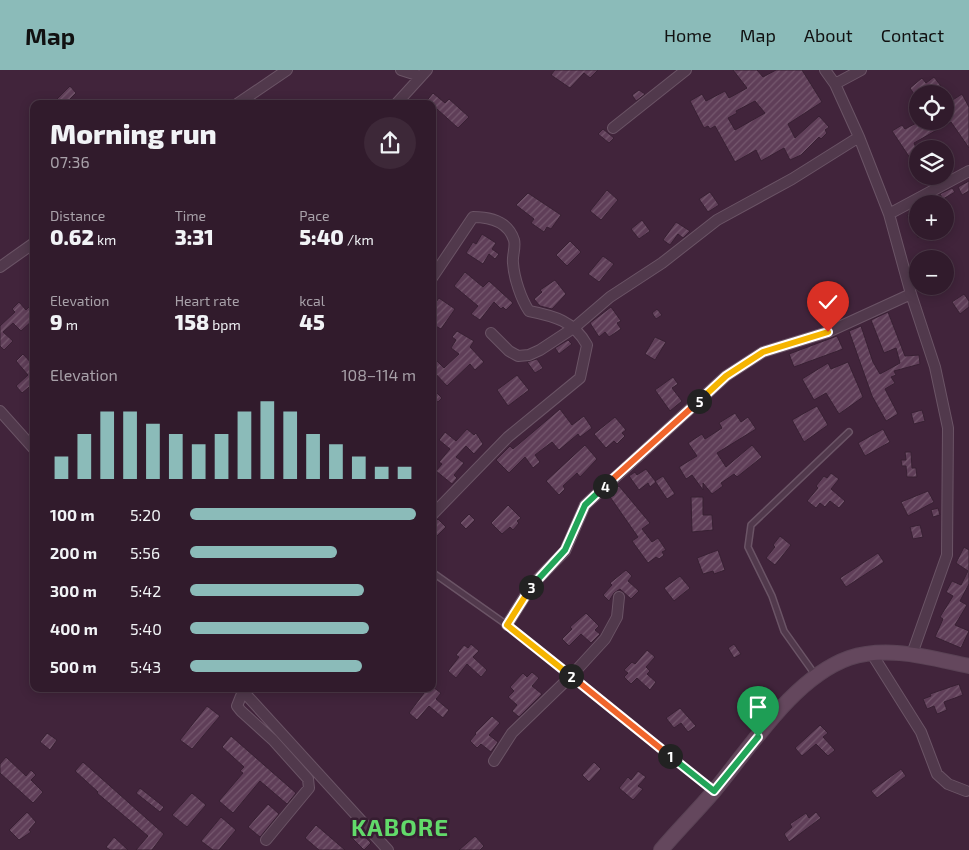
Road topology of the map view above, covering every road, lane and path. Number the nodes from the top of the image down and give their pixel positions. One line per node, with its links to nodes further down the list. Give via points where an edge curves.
1 (287, 70): 8 (street)
2 (401, 70): 6 (street)
3 (686, 70): 10 (street)
4 (825, 70): 7 (street)
5 (862, 70): 7 (street)
6 (424, 73): 9 (street)
7 (835, 84): 11 (street)
8 (243, 100)
9 (400, 100)
10 (612, 128)
11 (858, 137): 13 (street); 20 (street, via 792,179 717,220)
12 (969, 171): 13 (street)
13 (889, 214): 17 (street)
14 (30, 246): 15 (street)
15 (0, 267)
16 (436, 272): 20 (street, via 473,217 490,217 504,225 514,240 513,265 529,311 557,317)
17 (909, 287)
18 (909, 295): 28 (street, via 828,332 763,352 726,376 585,505 565,550 532,585)
19 (911, 295): 30 (street, via 935,367 948,428 949,493 947,555)
20 (574, 327): 21 (street, via 540,350 523,356 510,351); 25 (street, via 587,345 580,378 508,437)
21 (491, 333)
22 (0, 411): 24 (street)
23 (849, 432): 33 (lane, via 752,525 748,547 772,596 784,631)
24 (30, 445)
25 (436, 511)
26 (436, 575): 28 (lane)
27 (619, 597): 32 (street, via 617,617 605,639)
28 (507, 625): 32 (lane)
29 (872, 654): 30 (main road); 33 (main road, via 849,658); 38 (street, via 920,732 937,774 948,784)
30 (912, 654): 31 (main road)
31 (969, 666)
32 (571, 676): 36 (street, via 512,733); 37 (lane)
33 (817, 676): 37 (main road, via 786,704)
34 (242, 692): 39 (street, via 237,706 308,779 309,788)
35 (244, 692): 40 (street)
36 (494, 761)
37 (714, 791): 41 (main road)
38 (966, 791)
39 (266, 840)
40 (388, 850)
41 (660, 850)

